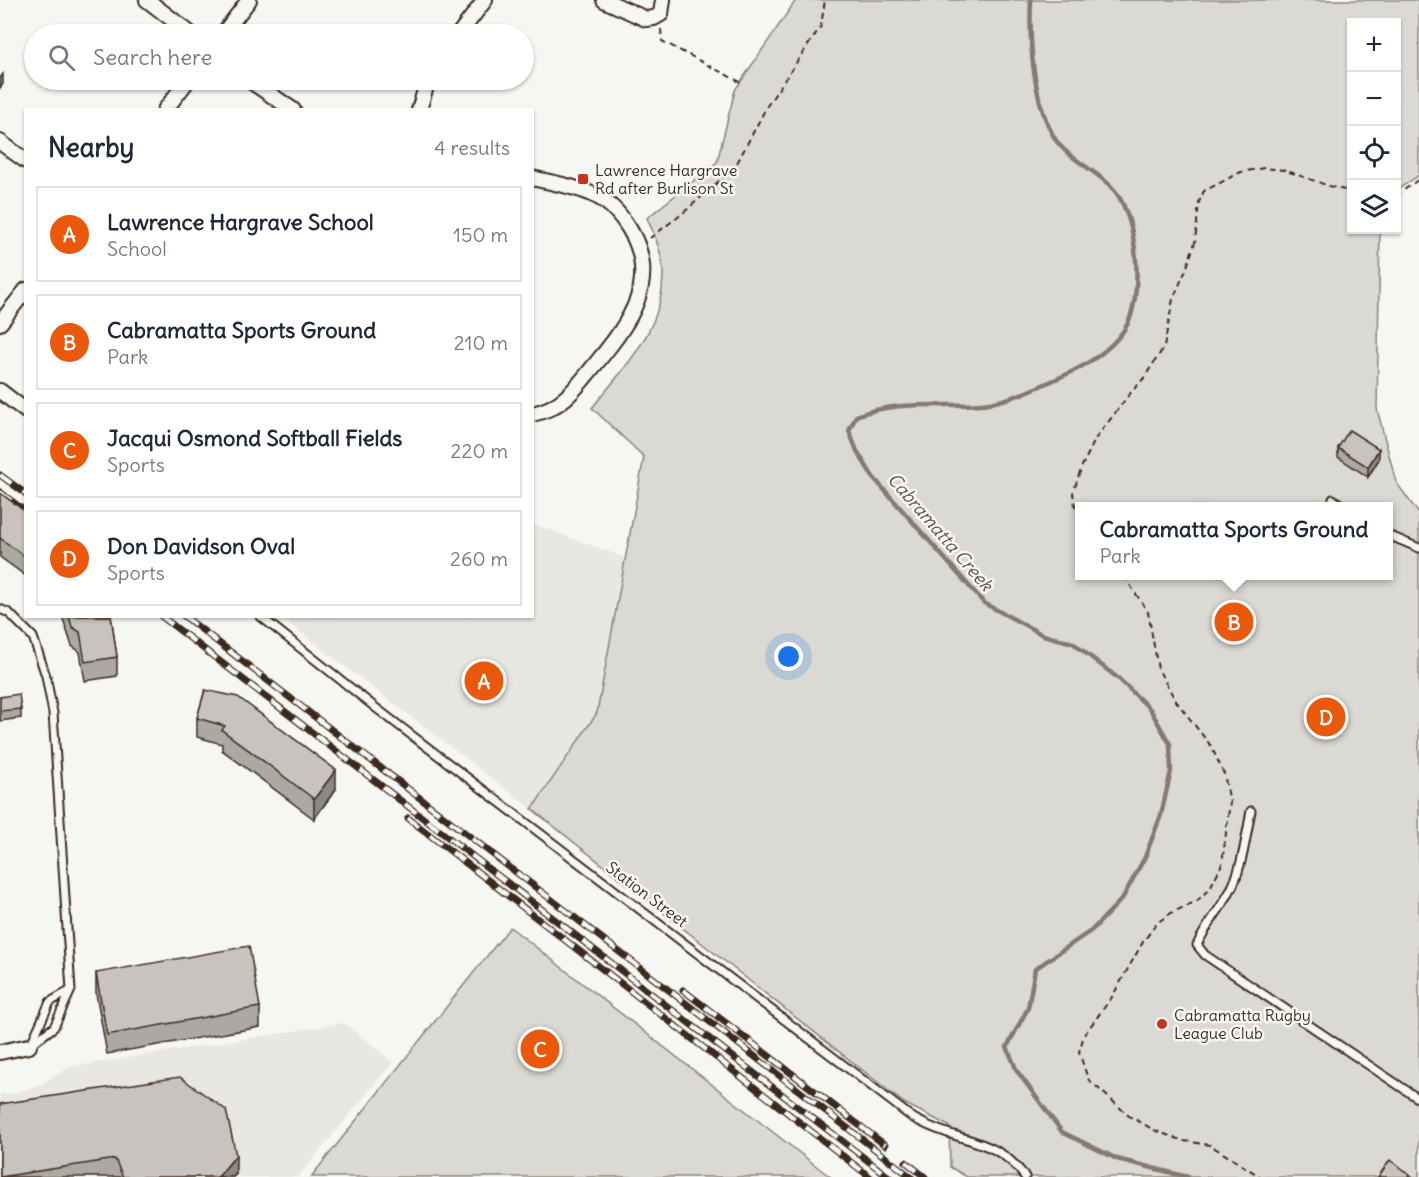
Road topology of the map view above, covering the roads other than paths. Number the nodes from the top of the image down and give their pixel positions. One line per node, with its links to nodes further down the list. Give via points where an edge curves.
1 (147, 0): 6 (street)
2 (249, 0): 7 (street)
3 (485, 0): 8 (street)
4 (604, 0): 5 (street, via 645,19 654,18)
5 (662, 7)
6 (178, 24)
7 (231, 24)
8 (467, 24)
9 (180, 90): 12 (street)
10 (264, 90): 13 (street)
11 (425, 90): 14 (street)
12 (167, 108)
13 (290, 108)
14 (420, 108)
15 (0, 142): 16 (street)
16 (24, 160)
17 (534, 178): 22 (street, via 575,188 603,200 620,215 636,242 641,284 628,322 569,396)
18 (24, 293): 19 (street)
19 (0, 323)
20 (0, 391): 21 (street)
21 (24, 409)
22 (534, 413)
23 (1333, 499): 24 (lane)
24 (1337, 502)
25 (1393, 538): 26 (lane)
26 (1419, 548)
27 (0, 609): 30 (lane, via 33,637 46,676 52,713)
28 (263, 618): 34 (lane, Station Street, via 900,1108 920,1122 997,1150 1015,1163)
29 (1251, 811): 33 (lane, via 1231,891 1197,945 1205,955)
30 (71, 990): 31 (lane, via 54,1027); 31 (lane, via 50,1002)
31 (29, 1046): 32 (street)
32 (0, 1052)
33 (1419, 1099)
34 (1024, 1177)

